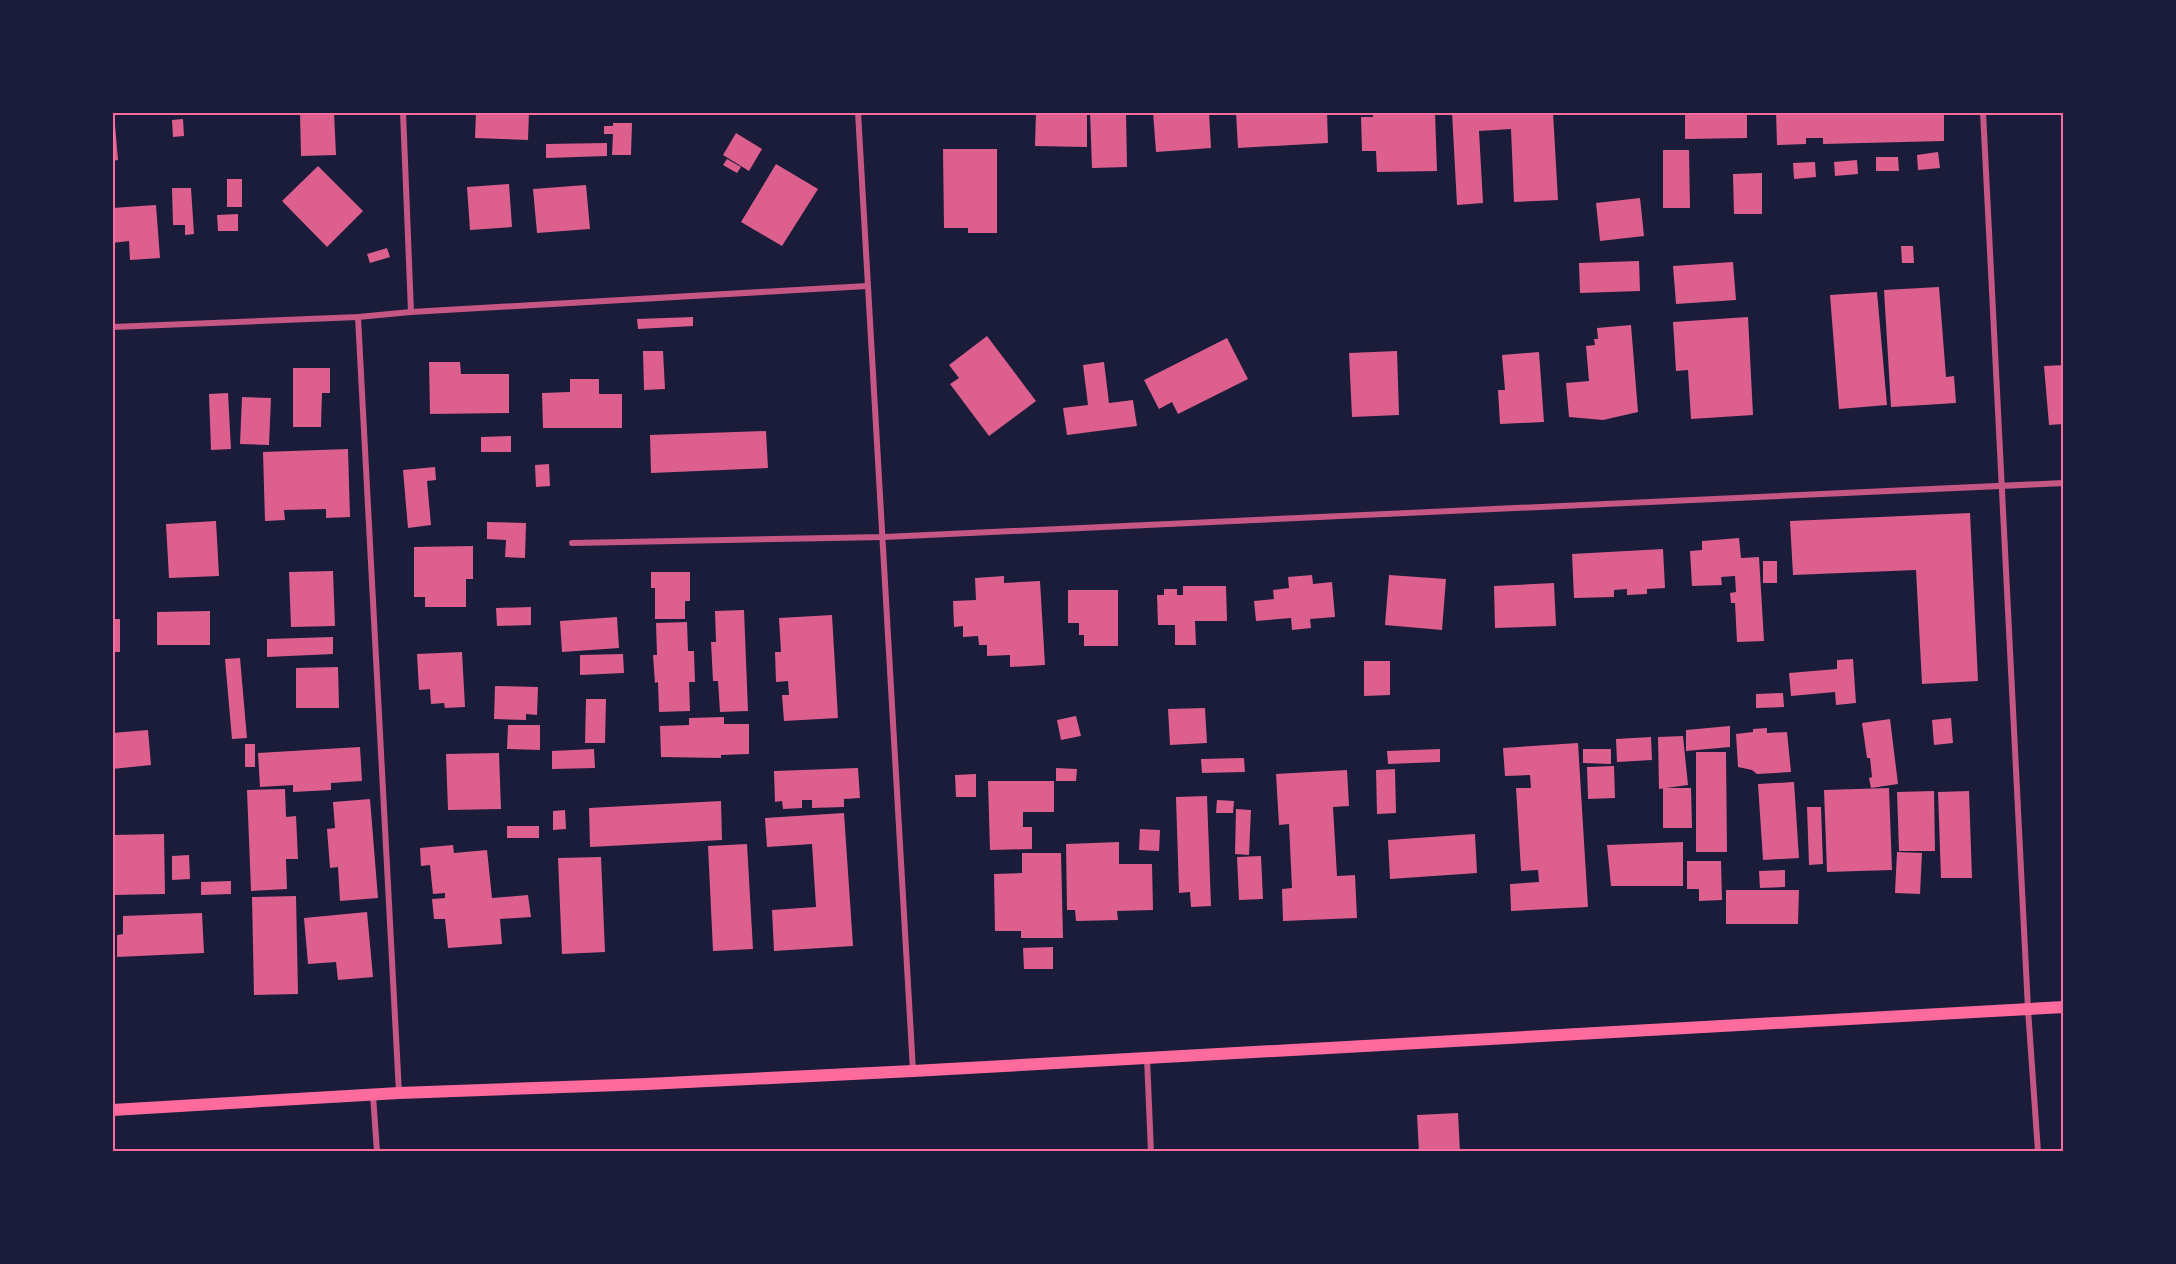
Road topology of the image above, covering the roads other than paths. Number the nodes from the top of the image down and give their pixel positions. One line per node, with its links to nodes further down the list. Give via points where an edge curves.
1 (403, 112): 5 (street)
2 (858, 112): 4 (street)
3 (1983, 112): 9 (street)
4 (867, 286): 5 (street); 10 (street)
5 (411, 312): 6 (street)
6 (358, 317): 7 (street); 16 (street)
7 (112, 327)
8 (2064, 483): 9 (street)
9 (2004, 486): 10 (street); 13 (street)
10 (884, 537): 11 (street); 15 (street)
11 (572, 543)
12 (2064, 1007): 13 (main road)
13 (2028, 1009): 14 (main road); 21 (street)
14 (1147, 1058): 15 (main road); 20 (street)
15 (913, 1071): 16 (main road)
16 (399, 1093): 17 (main road)
17 (373, 1095): 18 (main road); 19 (street)
18 (112, 1110)
19 (377, 1152)
20 (1151, 1152)
21 (2038, 1152)

